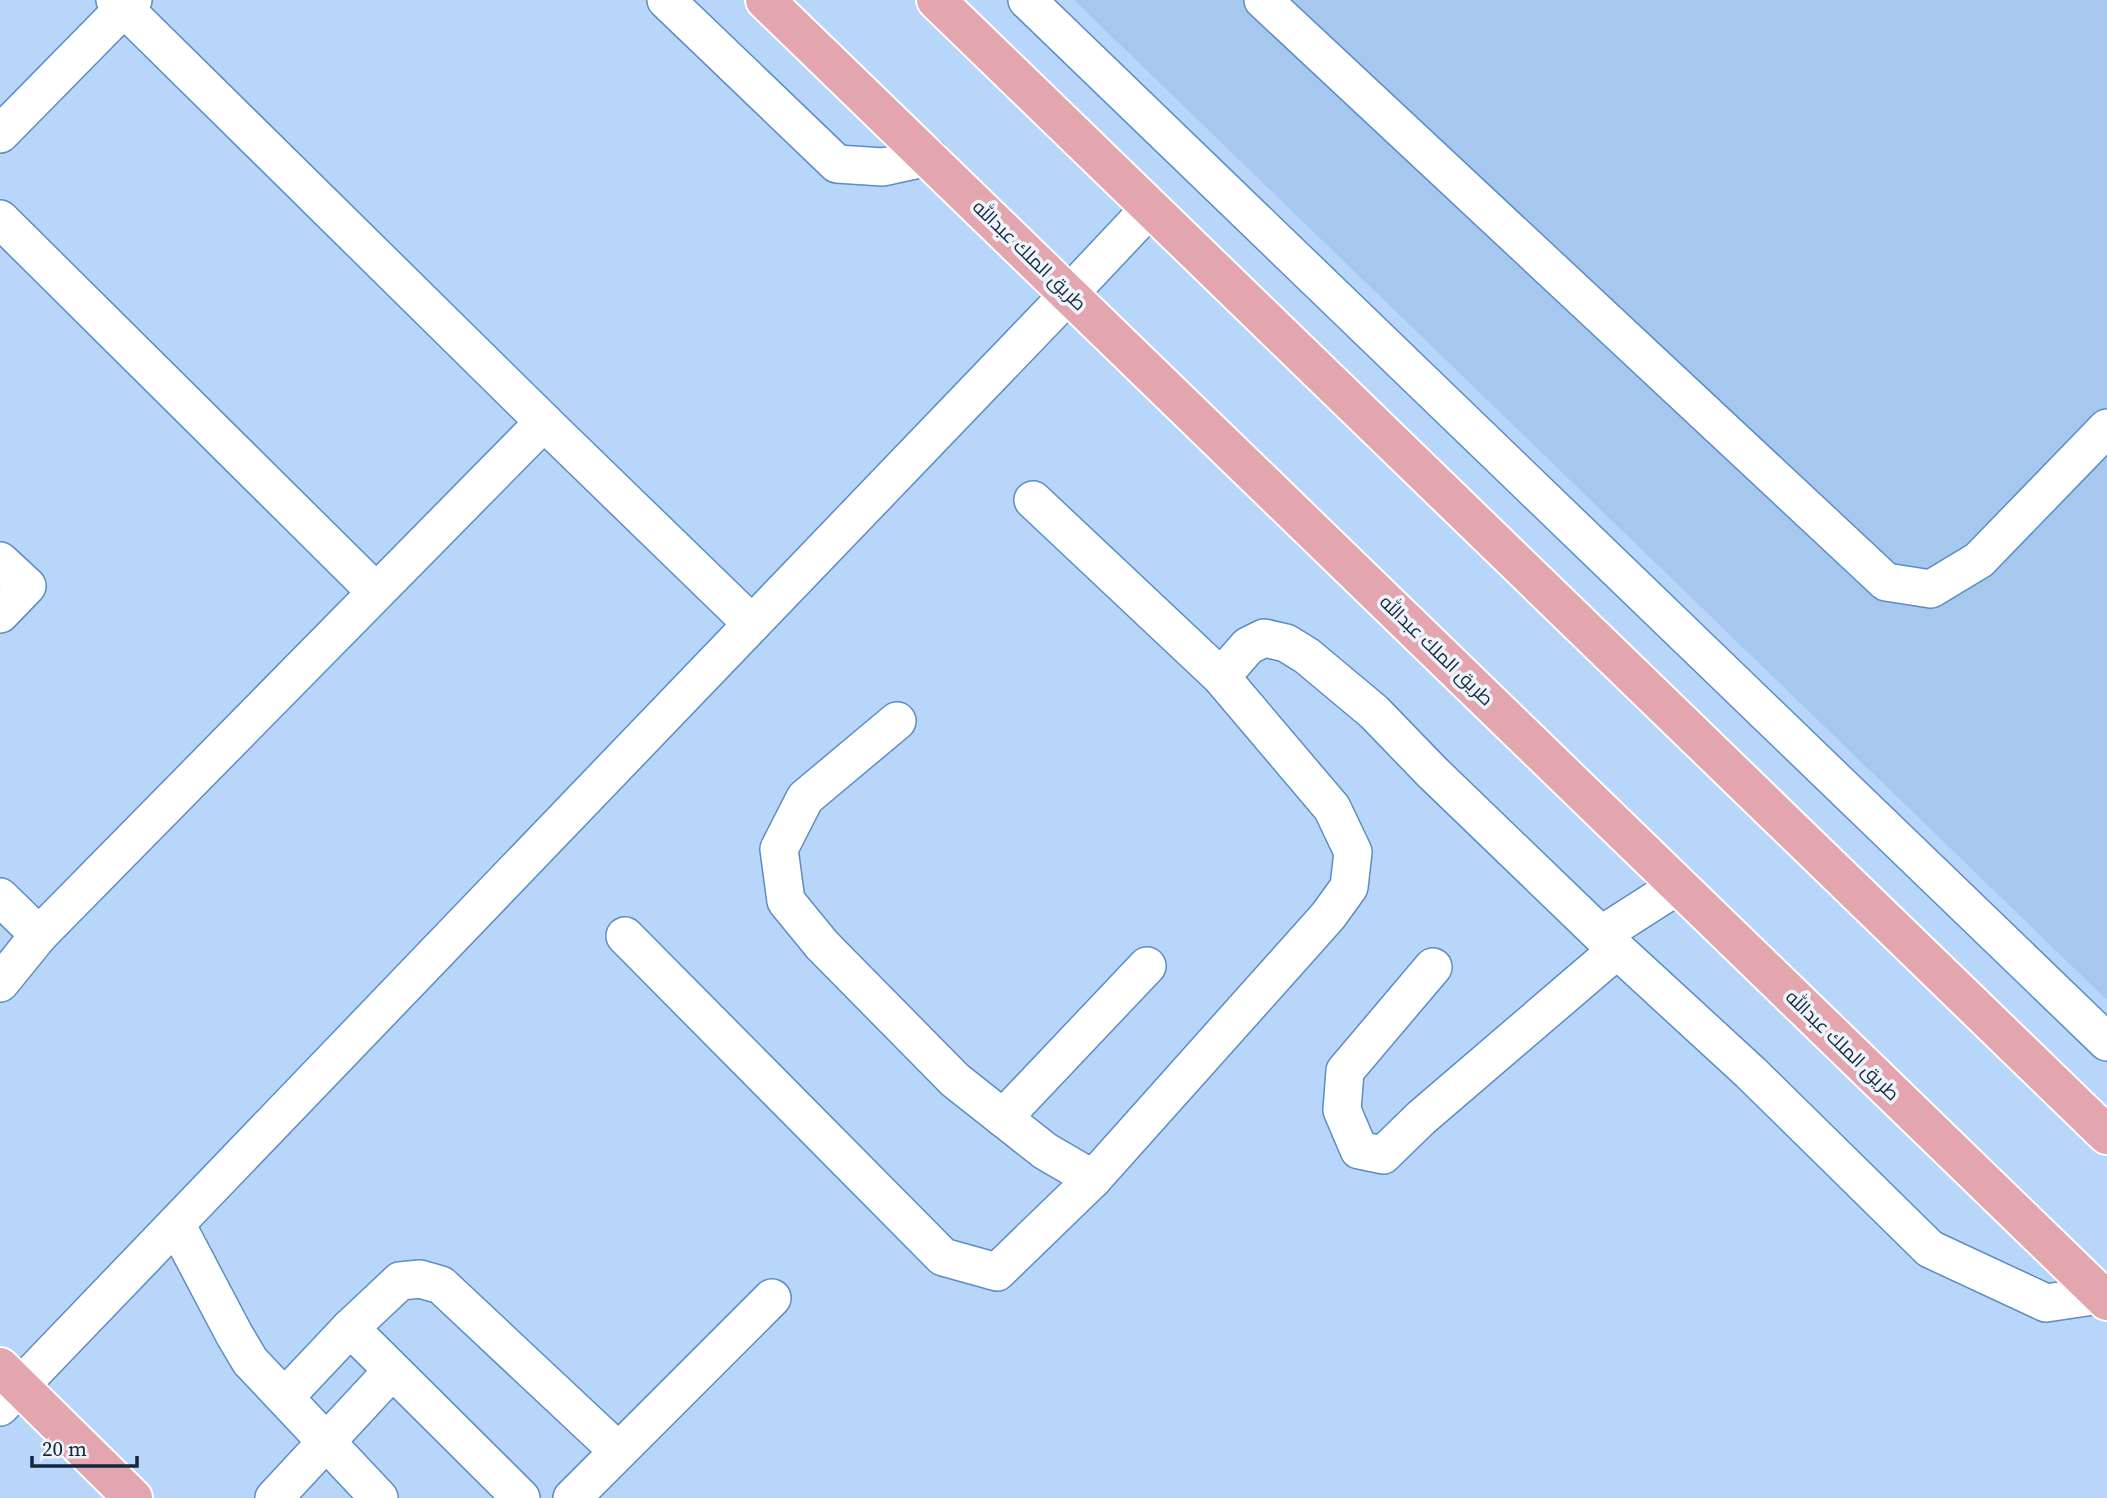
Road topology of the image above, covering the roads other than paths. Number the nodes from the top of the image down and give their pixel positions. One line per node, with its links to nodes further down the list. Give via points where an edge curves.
1 (666, 0): 8 (street, via 837,163 883,167)
2 (765, 0): 8 (main road, طريق الملك عبدالله)
3 (936, 0): 9 (main road)
4 (1027, 0): 29 (street)
5 (1263, 0): 13 (street, via 1886,582 1931,589 1979,560)
6 (124, 3): 7 (street); 12 (street)
7 (0, 134)
8 (929, 157): 11 (main road, طريق الملك عبدالله)
9 (1150, 208): 11 (street); 31 (main road)
10 (0, 219): 16 (street)
11 (1070, 293): 18 (street); 21 (main road, طريق الملك عبدالله)
12 (544, 422): 16 (street); 18 (street)
13 (2107, 428)
14 (1032, 500): 19 (street)
15 (0, 561): 17 (street, via 27,586)
16 (376, 592): 23 (street)
17 (0, 614)
18 (752, 624): 33 (street)
19 (1221, 677): 25 (street, via 1248,646 1264,638 1286,643 1307,656 1374,712); 32 (street, via 1332,808 1353,852 1349,887)
20 (897, 722): 30 (street, via 805,798 779,849 786,901 822,945 955,1080)
21 (1679, 886): 25 (street); 35 (main road, طريق الملك عبدالله)
22 (0, 897): 23 (street)
23 (39, 935): 28 (street)
24 (625, 936): 32 (street, via 943,1257 997,1272)
25 (1609, 943): 27 (street, via 1383,1155 1359,1150 1342,1110 1345,1071); 35 (street, via 1751,1073 1930,1249 2046,1303)
26 (1147, 966): 30 (street)
27 (1433, 967)
28 (0, 983)
29 (2107, 1042)
30 (1003, 1118): 32 (street, via 1045,1152)
31 (2107, 1135)
32 (1093, 1179)
33 (176, 1224): 38 (street); 39 (street, via 250,1361)
34 (772, 1298): 41 (street)
35 (2104, 1298)
36 (351, 1328): 37 (street); 39 (street); 41 (street, via 400,1281 420,1279 442,1285)
37 (392, 1371): 40 (street); 45 (street)
38 (7, 1387): 42 (main road)
39 (285, 1397): 40 (street)
40 (327, 1441): 43 (street); 44 (street)
41 (618, 1451): 46 (street)
42 (133, 1498)
43 (274, 1498)
44 (379, 1498)
45 (521, 1498)
46 (572, 1498)

